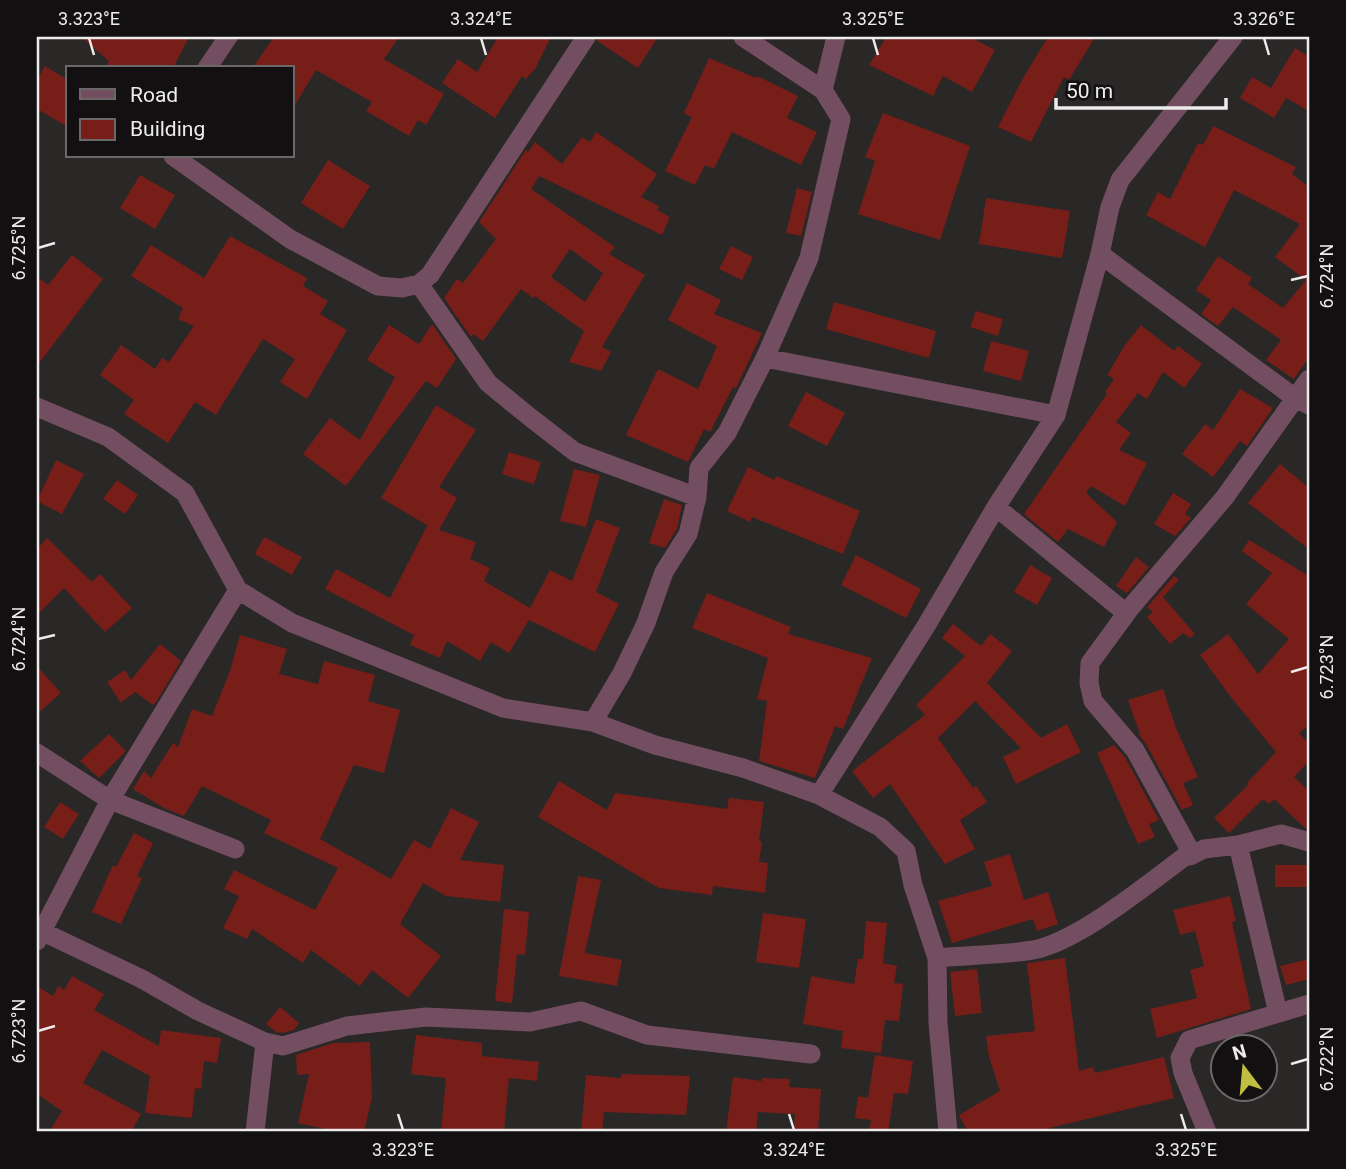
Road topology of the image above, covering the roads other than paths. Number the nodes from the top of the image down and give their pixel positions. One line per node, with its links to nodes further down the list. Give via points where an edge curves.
1 (228, 37): 6 (street)
2 (586, 37): 10 (street, via 430,275)
3 (743, 37): 7 (street)
4 (836, 37): 7 (street)
5 (1233, 37): 9 (street, via 1120,180)
6 (208, 66)
7 (823, 90): 11 (street, via 841,119 809,258)
8 (176, 158): 10 (street, via 290,239 378,286)
9 (1100, 254): 13 (street); 15 (street)
10 (419, 284): 16 (street, via 488,383 530,418 575,452)
11 (765, 358): 15 (street); 16 (street, via 727,433 699,468)
12 (1309, 379): 13 (street)
13 (1302, 401): 19 (street)
14 (37, 407): 18 (street, via 108,437 185,493)
15 (1056, 415): 17 (street)
16 (697, 497): 20 (street, via 688,534 664,572 646,623)
17 (996, 507): 19 (street); 22 (street)
18 (238, 590): 20 (street, via 292,623 503,708); 23 (street)
19 (1126, 614): 27 (street, via 1090,663 1093,701 1135,750)
20 (593, 722): 22 (street)
21 (37, 753): 23 (street)
22 (819, 795): 29 (street, via 880,827 906,851)
23 (110, 800): 26 (street); 28 (street)
24 (1309, 842): 25 (street, via 1281,834)
25 (1238, 845): 27 (street, via 1204,849 1190,856); 31 (street)
26 (235, 849)
27 (1191, 852): 29 (street, via 1093,922 1057,941 1034,950)
28 (40, 937): 32 (street, via 142,979)
29 (937, 958): 35 (street)
30 (1309, 1004): 31 (street)
31 (1278, 1013): 36 (street, via 1189,1040 1180,1058)
32 (265, 1042): 33 (street, via 283,1046 347,1026 426,1017 530,1021 581,1011 647,1035); 34 (street)
33 (811, 1054)
34 (255, 1132)
35 (948, 1132)
36 (1207, 1132)

